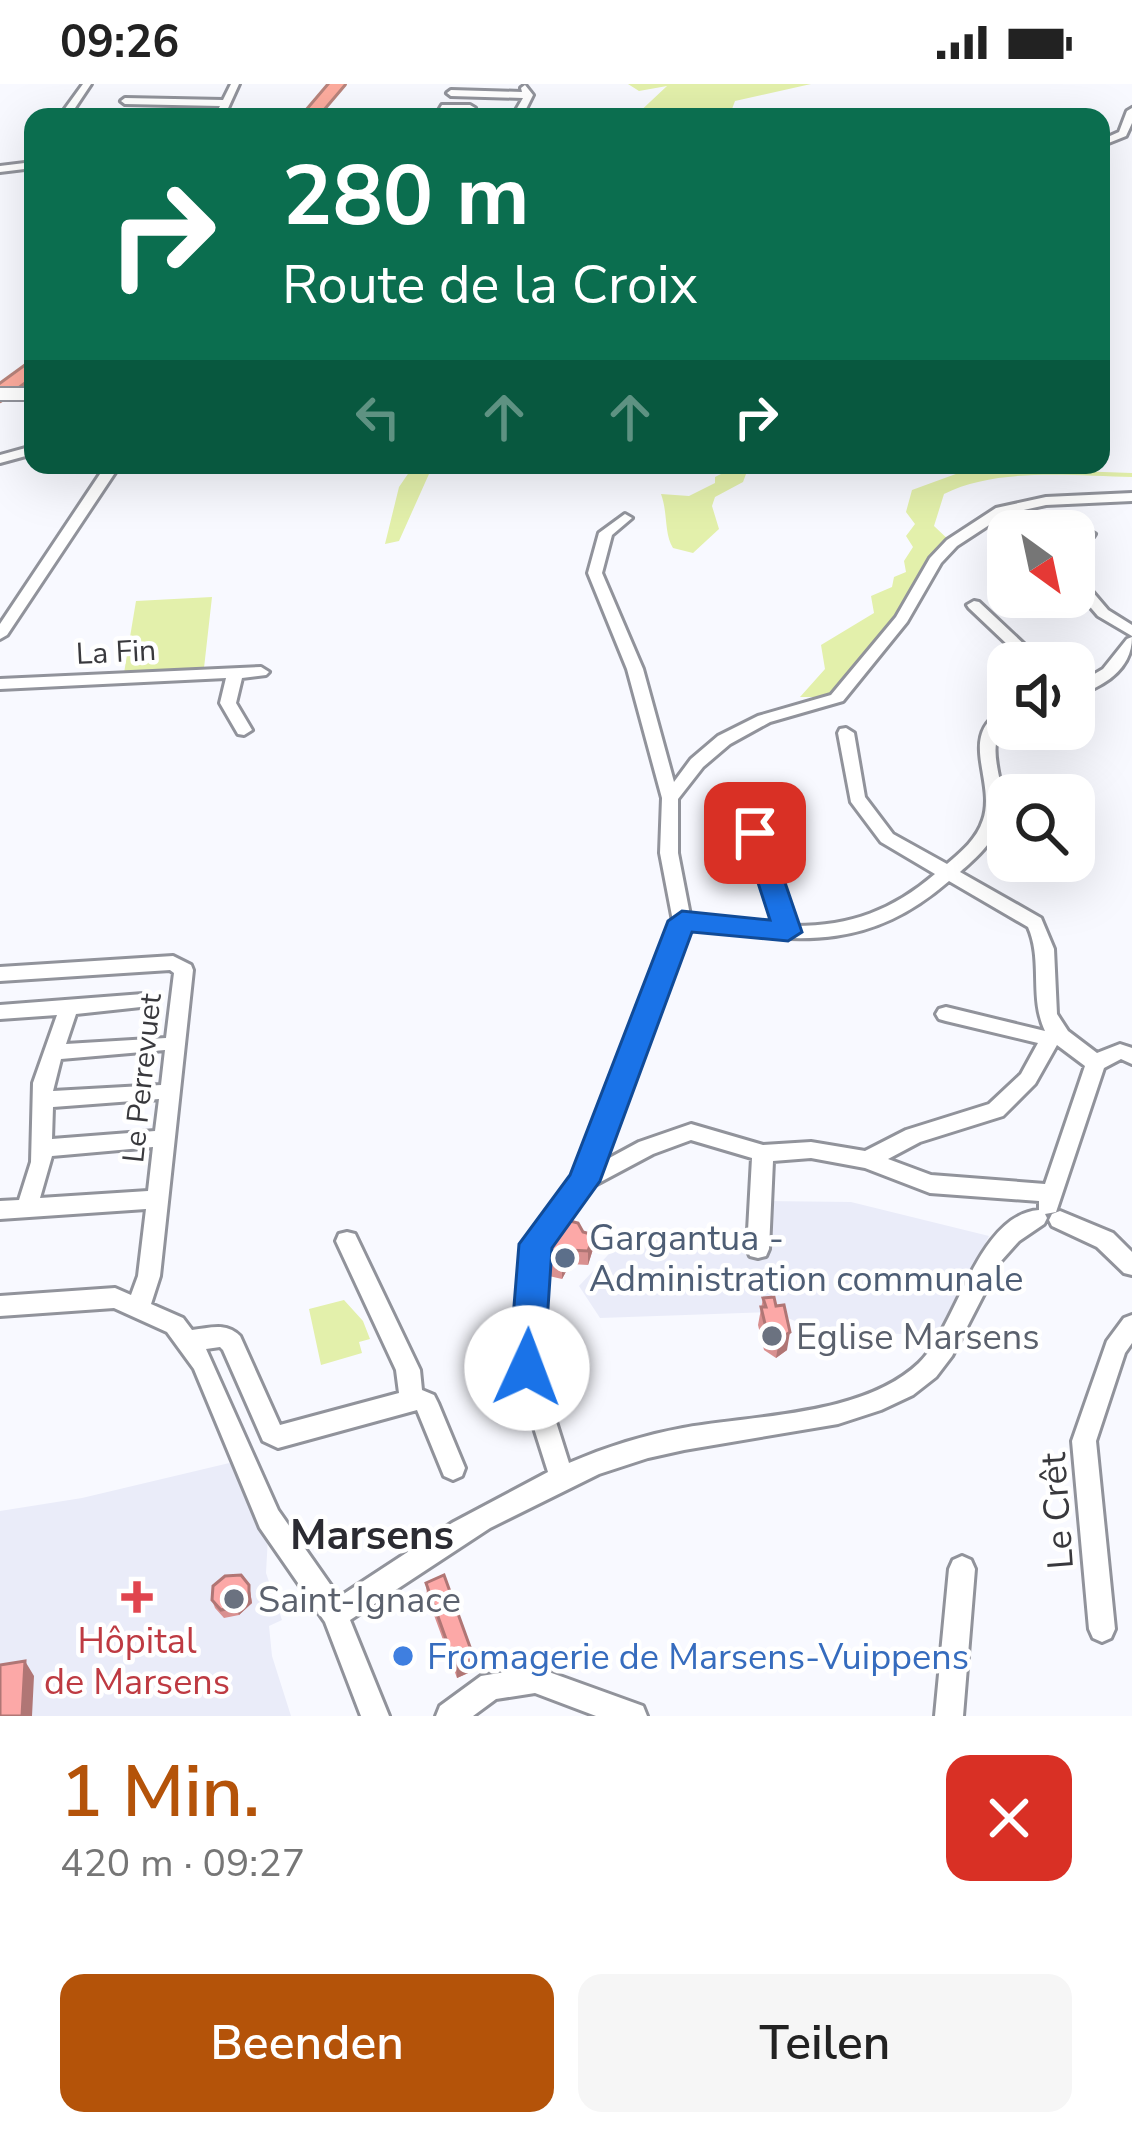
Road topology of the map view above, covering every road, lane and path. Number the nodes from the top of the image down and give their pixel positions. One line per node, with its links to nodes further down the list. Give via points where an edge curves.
1 (235, 84): 8 (street)
2 (341, 84): 10 (highway)
3 (522, 84): 6 (street)
4 (451, 93): 5 (street)
5 (478, 94): 6 (street); 11 (street)
6 (529, 95): 12 (street)
7 (124, 101): 8 (street)
8 (226, 103): 9 (street)
9 (224, 108)
10 (318, 108)
11 (470, 108)
12 (522, 108)
13 (1132, 110): 14 (street, via 1123,134)
14 (1110, 139)
15 (24, 363): 17 (highway)
16 (24, 374): 18 (highway)
17 (0, 383)
18 (0, 394)
19 (106, 474): 25 (street)
20 (1132, 497): 35 (street, via 1001,511 934,561 902,619 836,698 724,740)
21 (625, 518): 35 (street, via 606,533 596,573 635,669)
22 (1095, 604): 24 (street)
23 (974, 605): 26 (street)
24 (1132, 632)
25 (0, 635)
26 (1014, 642)
27 (1132, 642): 31 (street)
28 (261, 672): 29 (street, La Fin)
29 (235, 673): 30 (street, La Fin); 32 (street, via 228,704)
30 (0, 684)
31 (1095, 684)
32 (244, 730)
33 (846, 733): 37 (street, via 868,818)
34 (987, 739): 37 (street, via 992,821)
35 (670, 798): 38 (street, via 669,853)
36 (747, 805): 39 (street)
37 (949, 873): 39 (street, via 886,920 856,930); 45 (street, via 1035,923 1047,949)
38 (682, 921): 39 (street); 56 (street)
39 (788, 932)
40 (0, 974): 57 (street, Le Perrevuet, via 173,963 184,970)
41 (143, 1001): 42 (street)
42 (69, 1007): 43 (street); 47 (street)
43 (0, 1012)
44 (946, 1014): 45 (street)
45 (1053, 1035): 49 (street); 55 (street, via 1028,1078 996,1110)
46 (161, 1044): 47 (street)
47 (53, 1052): 51 (street)
48 (1132, 1056): 49 (street, via 1120,1051)
49 (1096, 1063): 59 (street)
50 (157, 1092): 51 (street)
51 (42, 1100): 53 (street)
52 (153, 1139): 53 (street)
53 (42, 1148): 58 (street)
54 (763, 1153): 55 (street, via 811,1150); 56 (street, via 691,1132); 62 (street)
55 (867, 1160): 59 (street, via 930,1184)
56 (584, 1181): 70 (street, via 535,1244 525,1342)
57 (158, 1199): 58 (street); 64 (street, Le Perrevuet)
58 (27, 1207): 60 (street)
59 (1048, 1209): 63 (street, via 1105,1240); 70 (street, via 998,1243 943,1351 908,1386 816,1416 651,1445)
60 (0, 1210)
61 (347, 1241): 68 (street, via 407,1370)
62 (758, 1249)
63 (1132, 1266)
64 (139, 1305): 65 (street, via 89,1297); 67 (street)
65 (0, 1306)
66 (1132, 1325): 73 (street, Le Crêt, via 1115,1348 1084,1441)
67 (189, 1341): 68 (street, via 225,1336 232,1343 278,1436); 72 (street, via 269,1519)
68 (412, 1399): 69 (street, via 426,1402)
69 (453, 1468)
70 (563, 1481): 72 (street, via 446,1540)
71 (962, 1569): 77 (street)
72 (335, 1614): 74 (street)
73 (1102, 1629)
74 (374, 1716)
75 (450, 1716): 76 (street, via 490,1686 535,1680)
76 (634, 1716)
77 (949, 1716)

